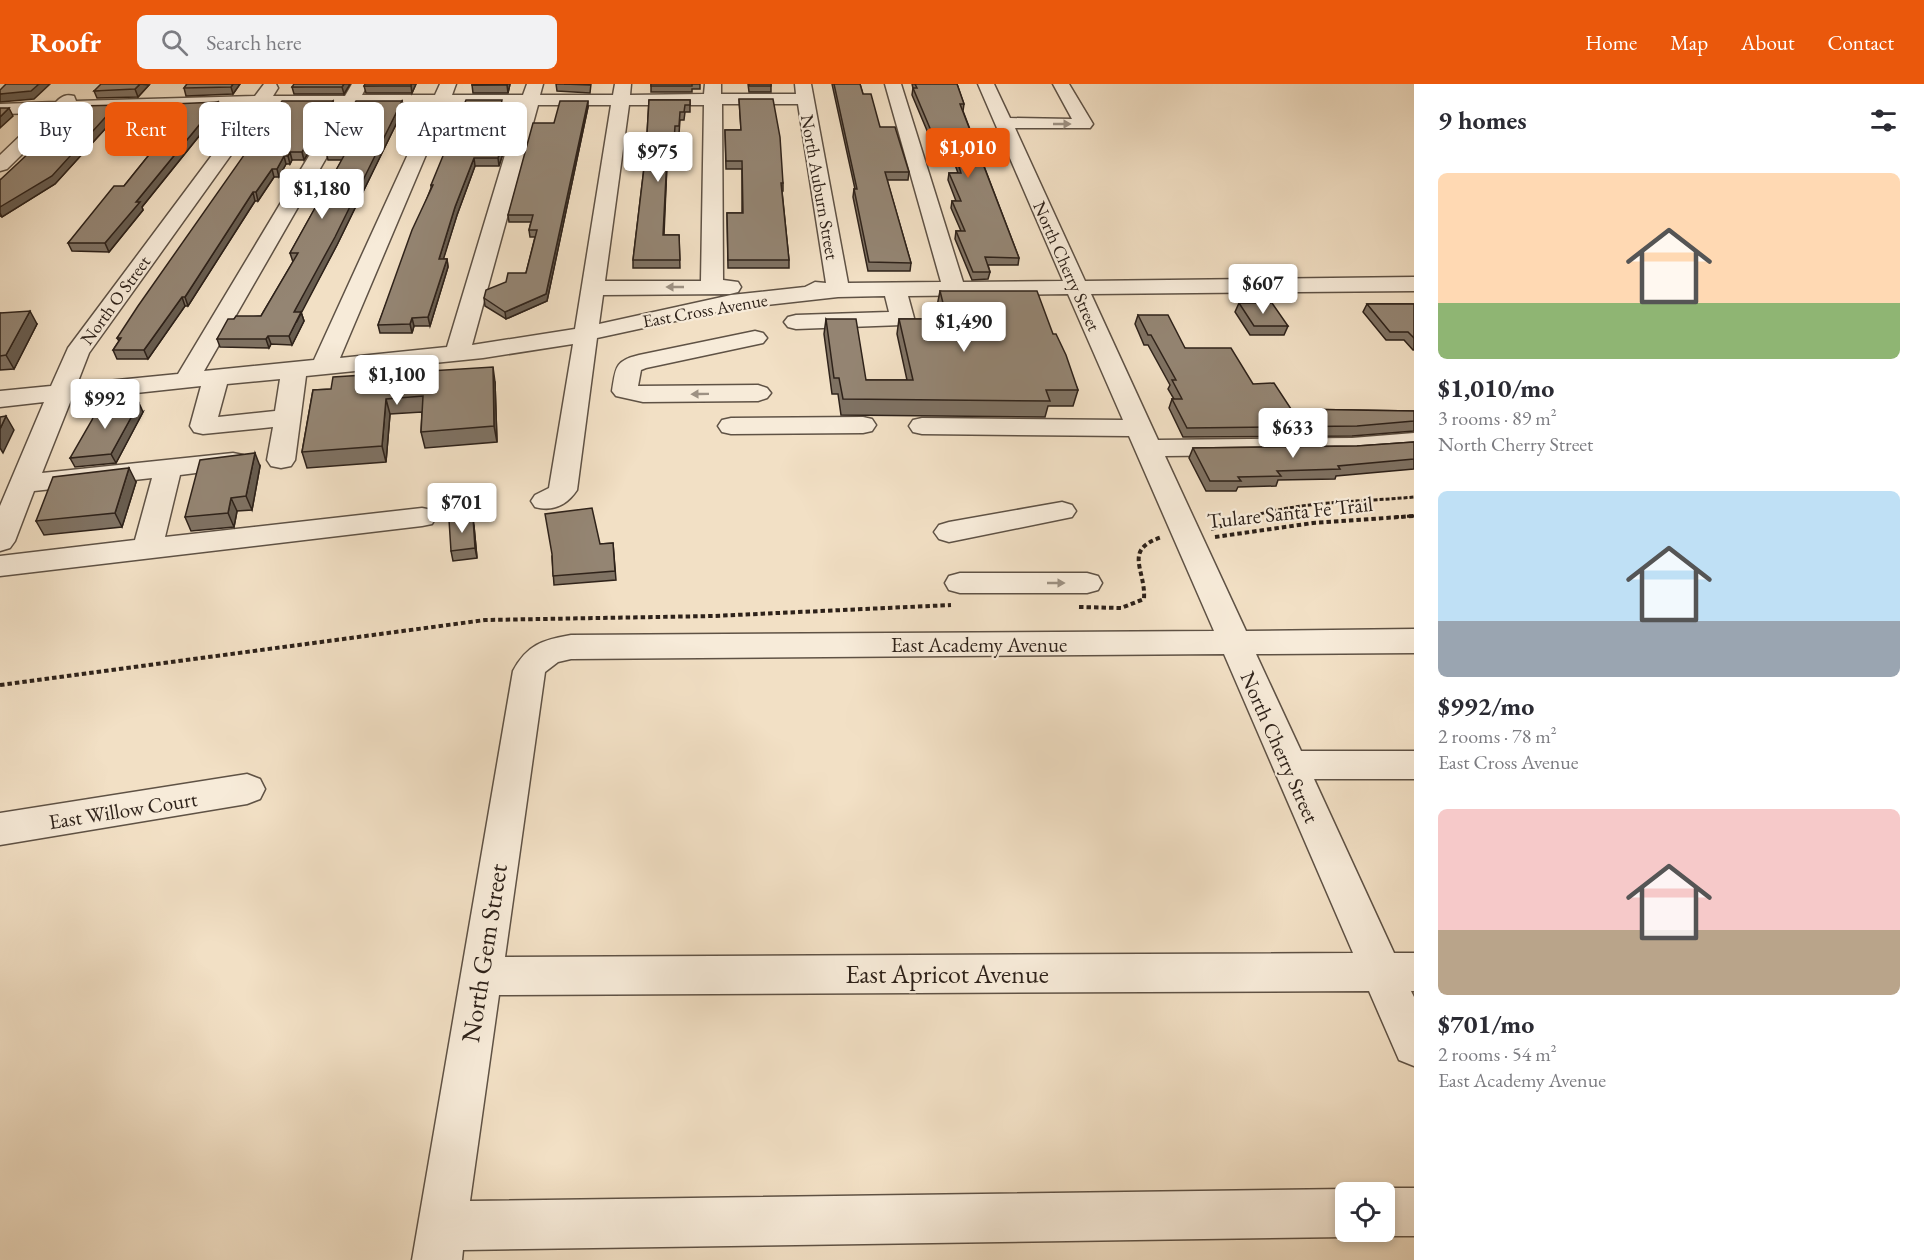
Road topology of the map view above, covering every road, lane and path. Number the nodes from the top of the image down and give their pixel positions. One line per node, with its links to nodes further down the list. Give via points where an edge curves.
1 (892, 84): 23 (street)
2 (986, 84): 16 (street, North Cherry Street)
3 (1061, 84): 16 (street, one-way to 3, via 1084,124)
4 (77, 92): 12 (street)
5 (356, 92): 6 (street); 11 (street); 34 (street)
6 (445, 92): 7 (street); 30 (street)
7 (533, 92): 8 (street); 29 (street)
8 (622, 92): 9 (street); 22 (street)
9 (713, 92): 10 (street); 20 (street)
10 (804, 92): 24 (street, North Auburn Street)
11 (267, 93): 13 (street); 37 (street, North O Street, via 91,332)
12 (66, 102)
13 (93, 105)
14 (18, 108): 15 (street)
15 (0, 109)
16 (1004, 123): 21 (street, North Cherry Street)
17 (18, 148): 18 (street)
18 (0, 165)
19 (1414, 284): 21 (street, East Cross Avenue)
20 (712, 287): 22 (street, one-way to 22); 24 (street)
21 (1076, 287): 23 (street, East Cross Avenue); 43 (street, North Cherry Street)
22 (593, 288): 28 (street)
23 (954, 289): 25 (street, East Cross Avenue)
24 (838, 290): 25 (street, East Cross Avenue); 26 (street, East Cross Avenue)
25 (895, 290): 26 (street, via 902,318)
26 (795, 310): 27 (street, East Cross Avenue)
27 (754, 319): 28 (street, East Cross Avenue, via 678,312); 33 (street, via 629,366)
28 (584, 334): 29 (street, East Cross Avenue); 35 (street)
29 (457, 354): 30 (street, East Cross Avenue)
30 (323, 368): 31 (street, East Cross Avenue)
31 (294, 370): 32 (street, East Cross Avenue); 39 (street)
32 (216, 378): 34 (street, East Cross Avenue); 39 (street, via 203,426)
33 (626, 380): 35 (street); 36 (street, one-way to 33, via 632,393 625,391)
34 (186, 381): 37 (street, East Cross Avenue)
35 (578, 381): 50 (street, via 563,490)
36 (758, 393)
37 (59, 394): 38 (street, East Cross Avenue); 48 (street, North O Street)
38 (0, 399)
39 (287, 418): 45 (street)
40 (862, 425): 41 (street)
41 (731, 426)
42 (922, 426): 43 (street)
43 (1143, 438): 44 (street, via 1352,446); 55 (street, North Cherry Street, via 1155,494)
44 (1414, 441)
45 (282, 460)
46 (233, 461): 47 (street)
47 (168, 468): 48 (street); 57 (street)
48 (22, 484): 56 (street, North O Street)
49 (1414, 497): 55 (path, Tulare Santa Fe Trail, via 1293,508)
50 (545, 501)
51 (1062, 511): 54 (street)
52 (1414, 516): 55 (path, Tulare Santa Fe Trail, via 1313,523 1210,538)
53 (422, 517): 57 (street)
54 (949, 532)
55 (1185, 533): 62 (street, North Cherry Street)
56 (0, 541)
57 (147, 549): 58 (street)
58 (0, 566)
59 (960, 583): 60 (street, one-way to 60)
60 (1087, 583)
61 (1414, 640): 62 (street, East Academy Avenue)
62 (1233, 642): 63 (street, East Academy Avenue, via 571,647); 64 (street, North Cherry Street)
63 (544, 653): 69 (street, North Gem Street, via 529,671)
64 (1288, 765): 65 (street); 68 (street, North Cherry Street)
65 (1414, 765)
66 (247, 789): 67 (street, East Willow Court)
67 (0, 830)
68 (1397, 973): 69 (street, East Apricot Avenue); 70 (street, North Cherry Street)
69 (480, 976): 74 (street, North Gem Street)
70 (1414, 1045)
71 (1395, 1212): 72 (street)
72 (1414, 1212)
73 (1335, 1213): 74 (street)
74 (439, 1243)

